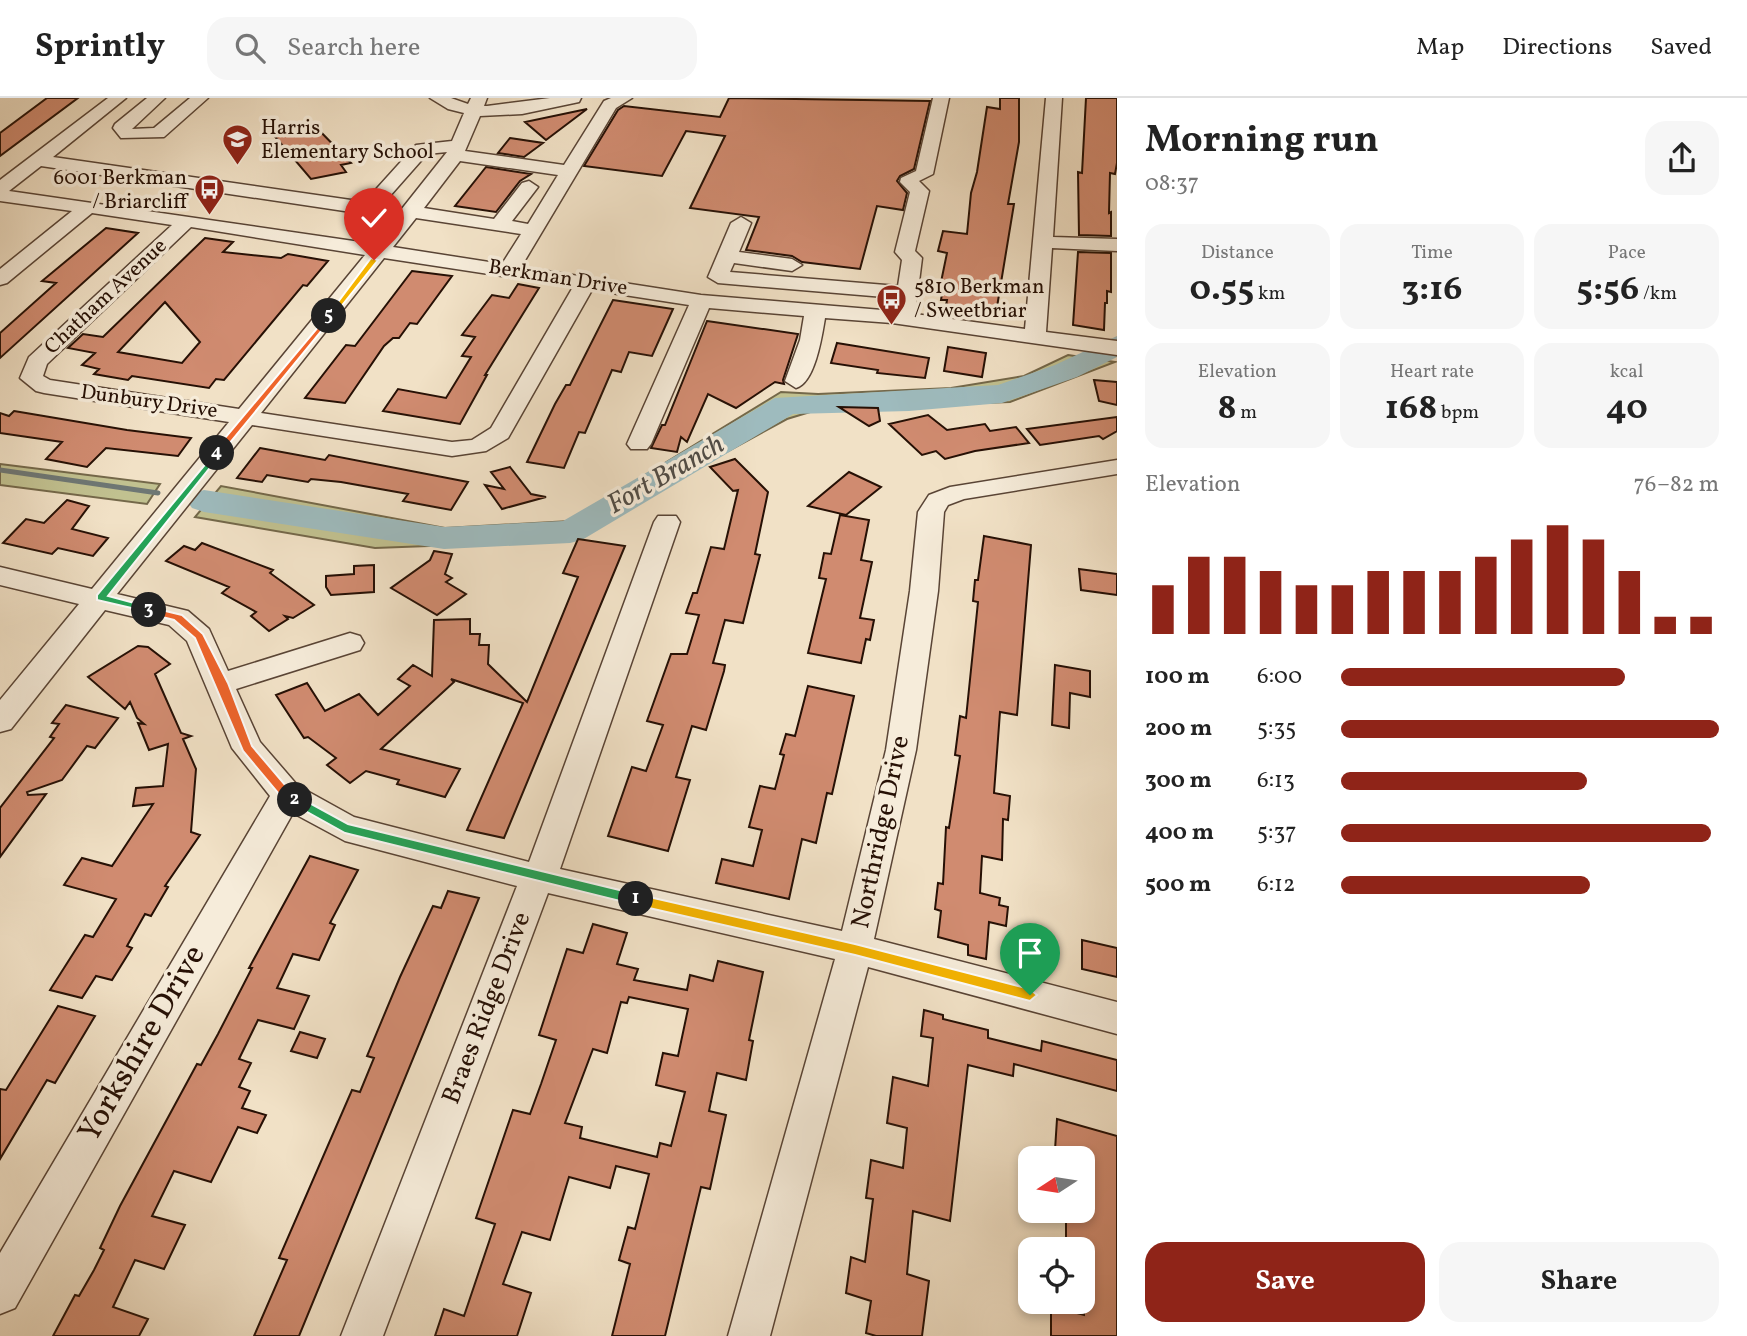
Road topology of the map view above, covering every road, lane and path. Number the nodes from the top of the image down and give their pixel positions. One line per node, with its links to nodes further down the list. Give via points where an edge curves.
1 (118, 98): 14 (street)
2 (156, 98): 3 (street, via 124,124 121,128 127,134 158,133)
3 (200, 98)
4 (435, 98): 11 (street); 13 (street)
5 (498, 98): 12 (street)
6 (573, 98): 10 (street)
7 (624, 98): 15 (street, via 610,105)
8 (940, 98): 34 (street, via 924,174 909,182 920,191 905,252 912,257)
9 (1054, 98): 26 (street)
10 (550, 100): 12 (street)
11 (477, 104): 12 (street, via 506,111); 13 (street)
12 (528, 108): 13 (street)
13 (458, 145): 14 (street, via 422,149 375,201 351,206 331,220 70,181 81,167); 16 (street); 20 (street)
14 (37, 160): 17 (street)
15 (568, 172): 16 (street); 25 (street)
16 (536, 178): 24 (street)
17 (0, 189)
18 (0, 195): 19 (street, Berkman Drive)
19 (88, 207): 22 (street, Berkman Drive); 32 (street)
20 (412, 212): 21 (street); 28 (street)
21 (450, 218): 24 (street); 25 (street, via 438,236)
22 (187, 221): 28 (street, Berkman Drive); 40 (street, Chatham Avenue, via 37,362)
23 (741, 223): 29 (street)
24 (499, 225): 25 (street)
25 (526, 238): 30 (street)
26 (1041, 242): 27 (street); 38 (street)
27 (1117, 245)
28 (381, 251): 30 (street, Berkman Drive); 42 (street)
29 (727, 256): 31 (street); 34 (street)
30 (508, 271): 33 (street, Berkman Drive)
31 (718, 277): 34 (street); 35 (street)
32 (0, 279)
33 (586, 282): 35 (street, Berkman Drive); 42 (street, Dunbury Drive, via 500,433 478,446 452,449)
34 (909, 288): 37 (street)
35 (704, 301): 36 (street, Berkman Drive); 43 (street)
36 (815, 310): 37 (street, Berkman Drive); 41 (street, via 811,340)
37 (904, 318): 38 (street, Berkman Drive)
38 (1035, 337): 39 (street, Berkman Drive)
39 (1117, 348)
40 (31, 378): 42 (street, Dunbury Drive, via 44,386)
41 (796, 381)
42 (247, 416): 47 (street)
43 (639, 444)
44 (1117, 467): 53 (street, Northridge Drive, via 959,492 938,500 930,512 924,591 901,750)
45 (667, 522): 52 (street, Braes Ridge Drive)
46 (0, 576): 47 (street)
47 (101, 597): 49 (street, via 178,618 199,636); 50 (street)
48 (350, 643): 49 (street)
49 (222, 683): 51 (street, via 247,748)
50 (0, 721)
51 (287, 795): 52 (street, via 345,828); 55 (street, Yorkshire Drive)
52 (540, 878): 53 (street); 56 (street, Braes Ridge Drive, via 529,895)
53 (855, 949): 54 (street); 57 (street, Northridge Drive)
54 (1117, 1018)
55 (0, 1293)
56 (362, 1336)
57 (749, 1336)

